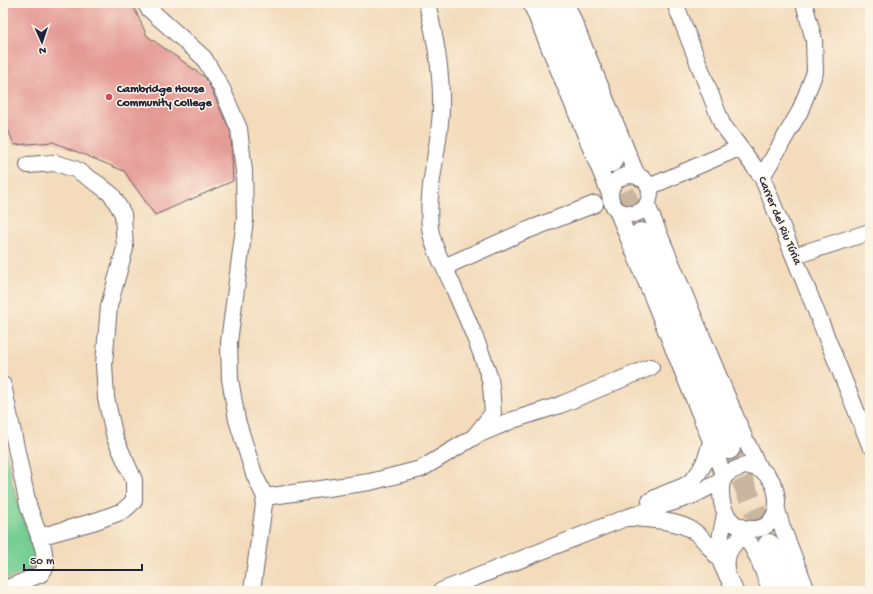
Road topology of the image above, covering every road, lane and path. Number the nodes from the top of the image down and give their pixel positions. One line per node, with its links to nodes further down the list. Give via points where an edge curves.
1 (145, 3): 28 (street, via 204,58 222,89 239,129 244,171 245,220 229,342 230,379 237,420 254,474)
2 (427, 3): 20 (street, via 439,68 441,108 430,194 430,229)
3 (531, 3): 13 (street)
4 (548, 3): 9 (main road)
5 (566, 3): 12 (street, via 635,171)
6 (675, 3): 8 (street, Carrer del Riu Túria, via 722,124)
7 (804, 3): 11 (street, via 814,40 815,72 800,111)
8 (739, 148): 11 (street, Carrer del Riu Túria); 12 (street)
9 (611, 161)
10 (28, 165): 33 (street, via 55,162 75,169 112,195 123,214 125,248 109,306 104,364 106,398 115,438 134,480 134,501 123,511)
11 (762, 177): 19 (street, Carrer del Riu Túria)
12 (645, 182): 13 (street, via 634,175 620,177 613,184); 15 (street, via 650,199)
13 (610, 194): 16 (street, via 613,206)
14 (595, 204): 20 (street)
15 (647, 205): 16 (street, via 636,214 629,215); 26 (street)
16 (617, 210): 24 (street)
17 (870, 232): 19 (street)
18 (641, 234): 24 (main road)
19 (794, 256): 25 (street, Carrer del Riu Túria)
20 (444, 267): 23 (street, via 490,381 493,413)
21 (651, 367): 23 (street)
22 (3, 385): 33 (street, via 28,505)
23 (474, 437): 28 (street, via 421,469 370,482)
24 (720, 445): 27 (street); 31 (street, via 694,478 684,486 652,499)
25 (870, 445)
26 (759, 468): 27 (street, via 741,467); 29 (street, via 775,486)
27 (723, 479): 30 (street, via 721,500); 31 (street, via 692,496)
28 (265, 497): 37 (street)
29 (777, 510): 32 (street, via 763,527); 42 (street)
30 (725, 514): 32 (street); 35 (street, via 719,547)
31 (628, 517): 35 (street, via 684,526 699,535); 38 (street)
32 (746, 530): 35 (street, via 729,551); 40 (street)
33 (39, 537): 36 (street, via 46,566 41,574)
34 (769, 545): 41 (main road)
35 (724, 567): 39 (street)
36 (3, 590)
37 (252, 591)
38 (441, 591)
39 (735, 591)
40 (771, 591)
41 (787, 591)
42 (807, 591)

